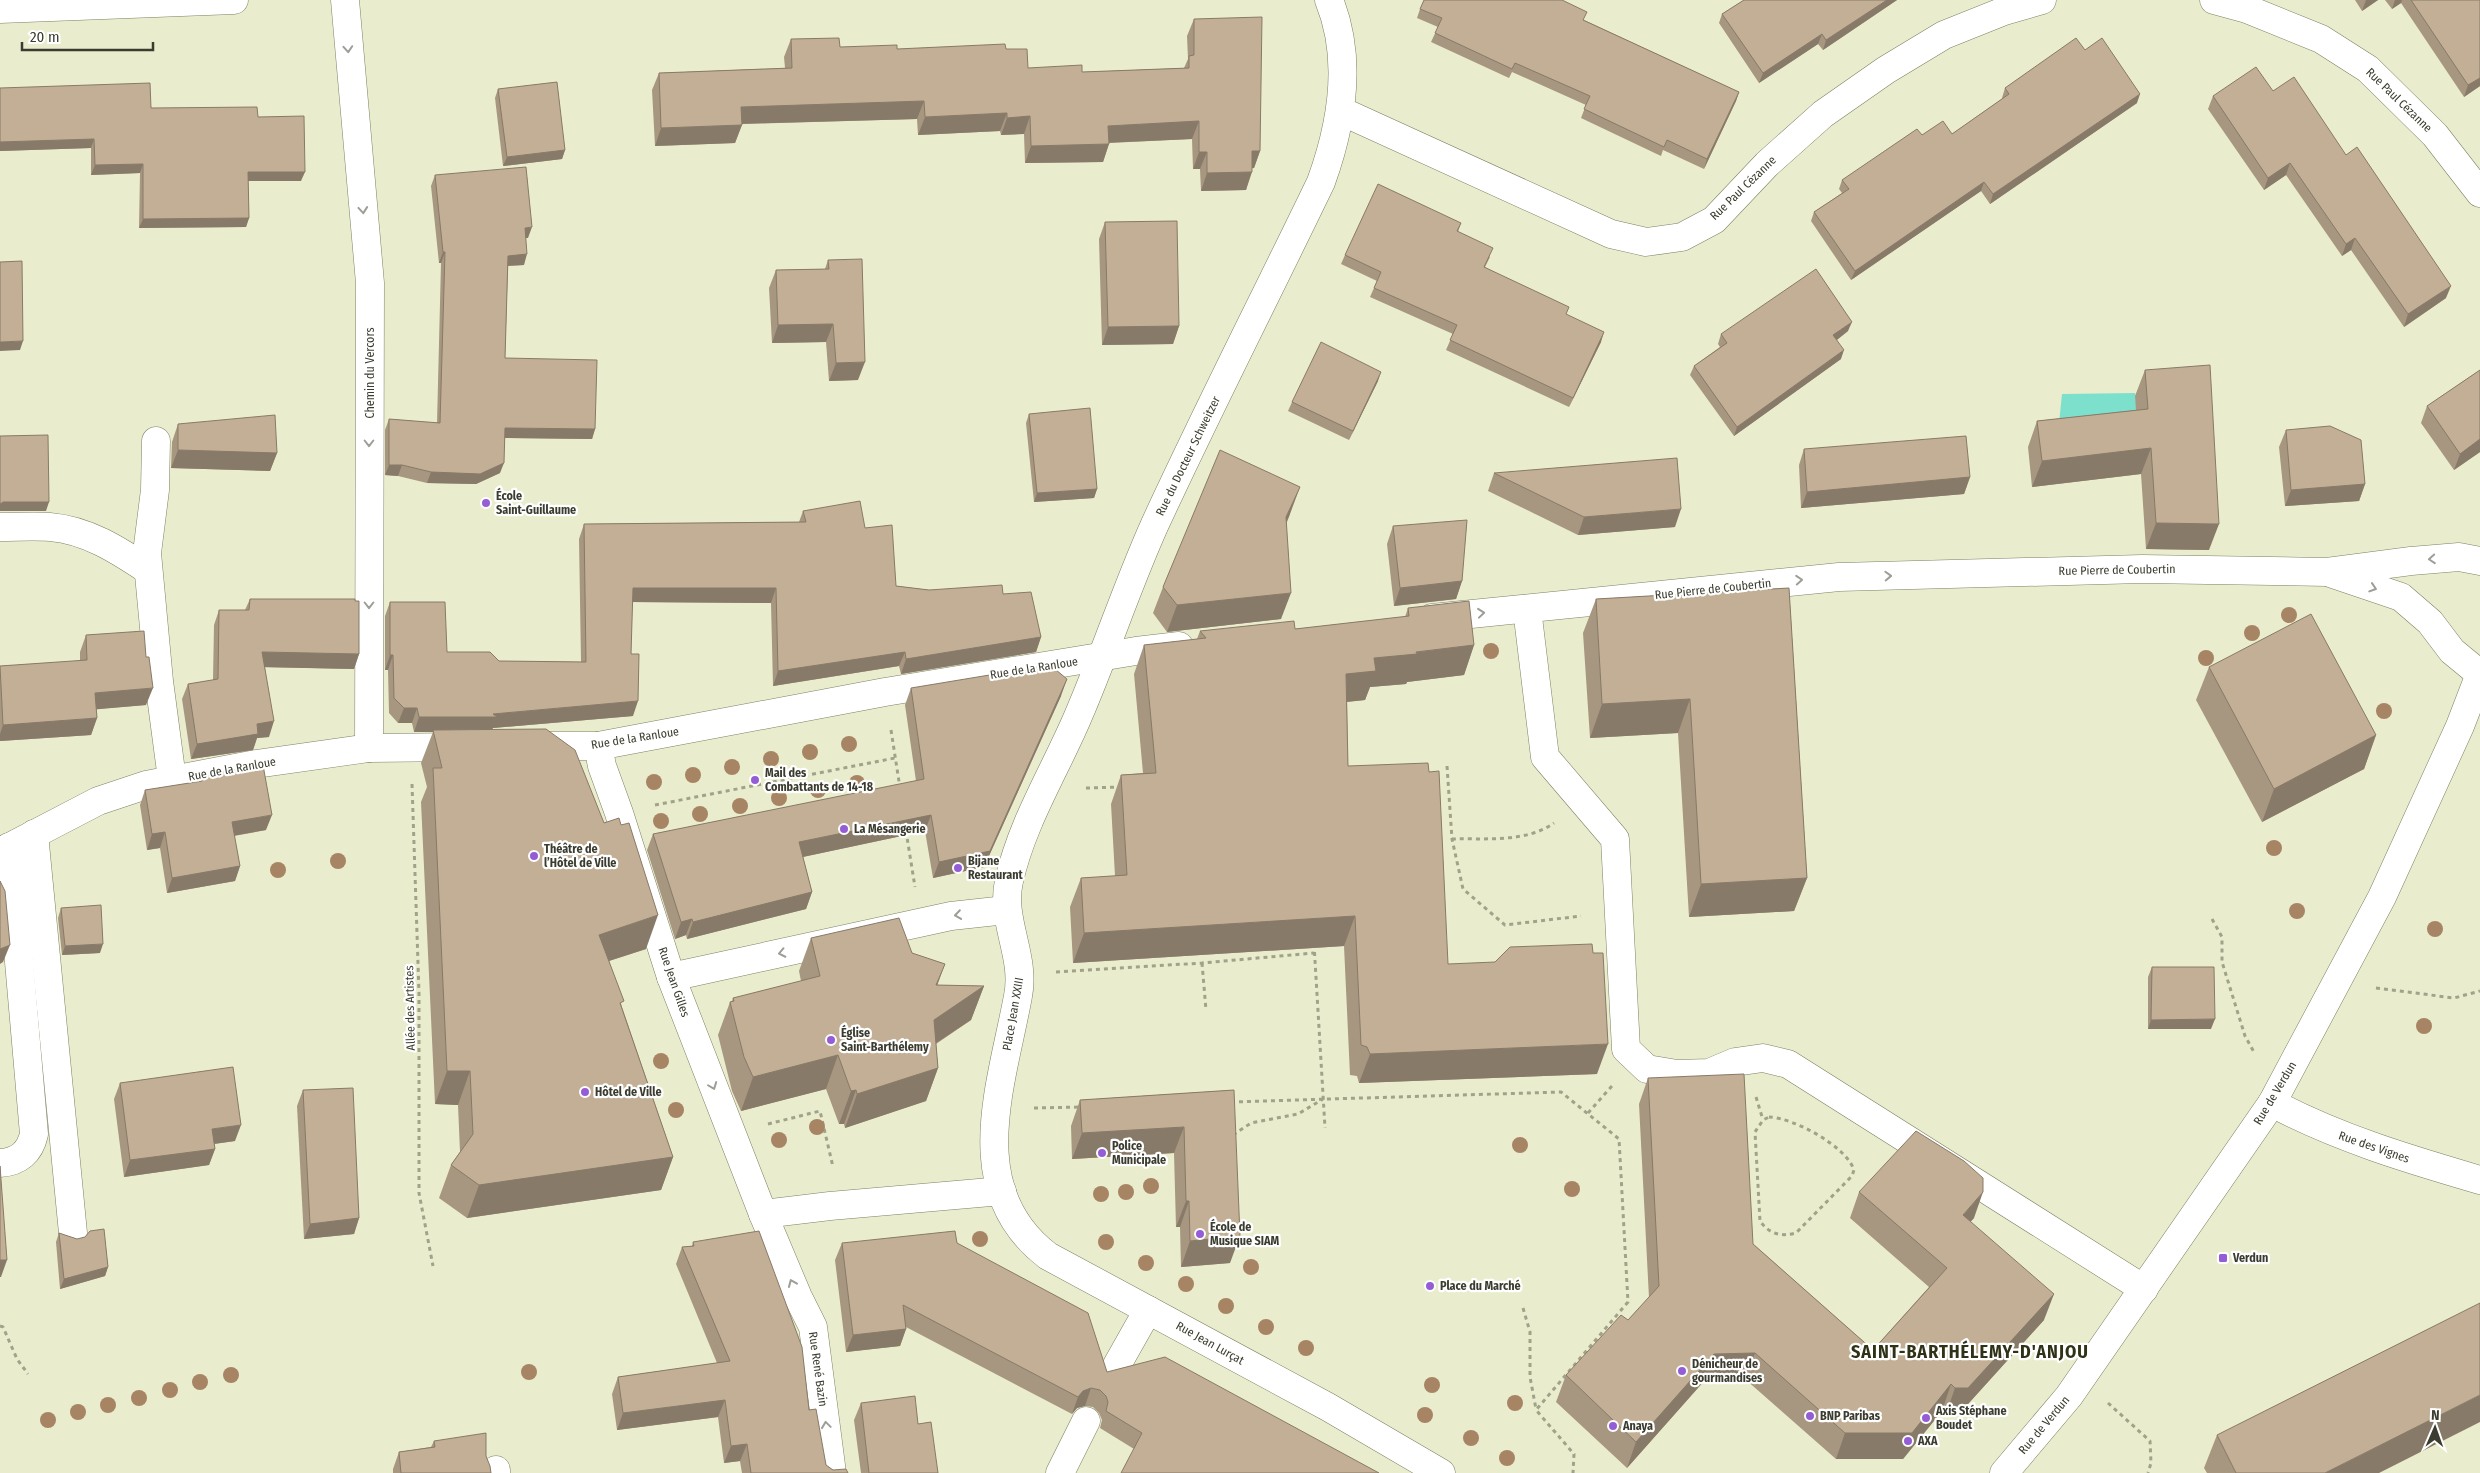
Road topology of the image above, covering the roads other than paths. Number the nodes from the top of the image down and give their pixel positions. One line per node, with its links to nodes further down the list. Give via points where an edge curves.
1 (234, 0): 6 (street)
2 (345, 0): 20 (street, Chemin du Vercors, one-way to 20, via 370,283)
3 (1329, 0): 7 (street, Rue du Docteur Schweitzer, via 1338,23)
4 (2042, 0): 7 (street, Rue Paul Cézanne, via 1944,35 1886,70 1823,114 1767,164 1714,220 1682,237 1646,242 1611,234)
5 (2214, 0): 8 (street, Rue Paul Cézanne, via 2248,9 2321,39 2368,69 2435,135)
6 (0, 9)
7 (1341, 110): 17 (street, Rue du Docteur Schweitzer, via 1321,182 1155,525)
8 (2480, 193)
9 (156, 441): 12 (street)
10 (0, 527): 12 (street, via 50,527 83,534 107,544)
11 (2480, 561): 13 (street, Rue Pierre de Coubertin, one-way to 13, via 2460,557)
12 (148, 570): 21 (street, via 168,680)
13 (2327, 572): 14 (street, Rue Pierre de Coubertin, one-way to 13, via 1839,577 2142,569); 18 (street, Rue Pierre de Coubertin, one-way to 18, via 2401,597 2430,622 2452,651)
14 (1527, 609): 15 (street, Rue Pierre de Coubertin, one-way to 14); 32 (street, via 1545,757 1615,839 1626,1049 1647,1069 1677,1074 1709,1074 1735,1062 1764,1058 1788,1064)
15 (1403, 621)
16 (1206, 643): 17 (street)
17 (1102, 656): 19 (street, Rue de la Ranloue, via 885,692); 24 (street, Rue du Docteur Schweitzer, via 1016,854 1008,884)
18 (2480, 674): 26 (street, Rue de Verdun, via 2460,726 2382,897)
19 (598, 746): 20 (street, Rue de la Ranloue); 25 (street, Rue Jean Gilles)
20 (368, 748): 21 (street, Rue de la Ranloue)
21 (172, 779): 22 (street, Rue de la Ranloue, via 114,795)
22 (34, 834): 23 (street, Rue de la Ranloue); 31 (street)
23 (5, 849): 27 (street, via 34,1134 22,1157)
24 (1006, 910): 25 (street, one-way to 25, via 951,916); 29 (street, Place Jean XXIII, via 1021,971 993,1122 995,1163)
25 (671, 977): 30 (street, Rue Jean Gilles, one-way to 30)
26 (2275, 1098): 28 (street, Rue des Vignes, via 2317,1126 2390,1154); 32 (street, Rue de Verdun)
27 (0, 1163)
28 (2480, 1180)
29 (1002, 1191): 30 (street); 33 (street, Rue Jean Lurçat, via 1014,1221 1037,1248)
30 (763, 1214): 36 (street, Rue René Bazin, one-way to 30, via 813,1327)
31 (73, 1233)
32 (2144, 1289): 39 (street, Rue de Verdun, via 2069,1396)
33 (1148, 1310): 34 (street); 38 (street, Rue Jean Lurçat, via 1328,1407)
34 (1118, 1365)
35 (1086, 1421): 37 (street)
36 (832, 1473)
37 (1060, 1473)
38 (1441, 1473)
39 (2004, 1473)

